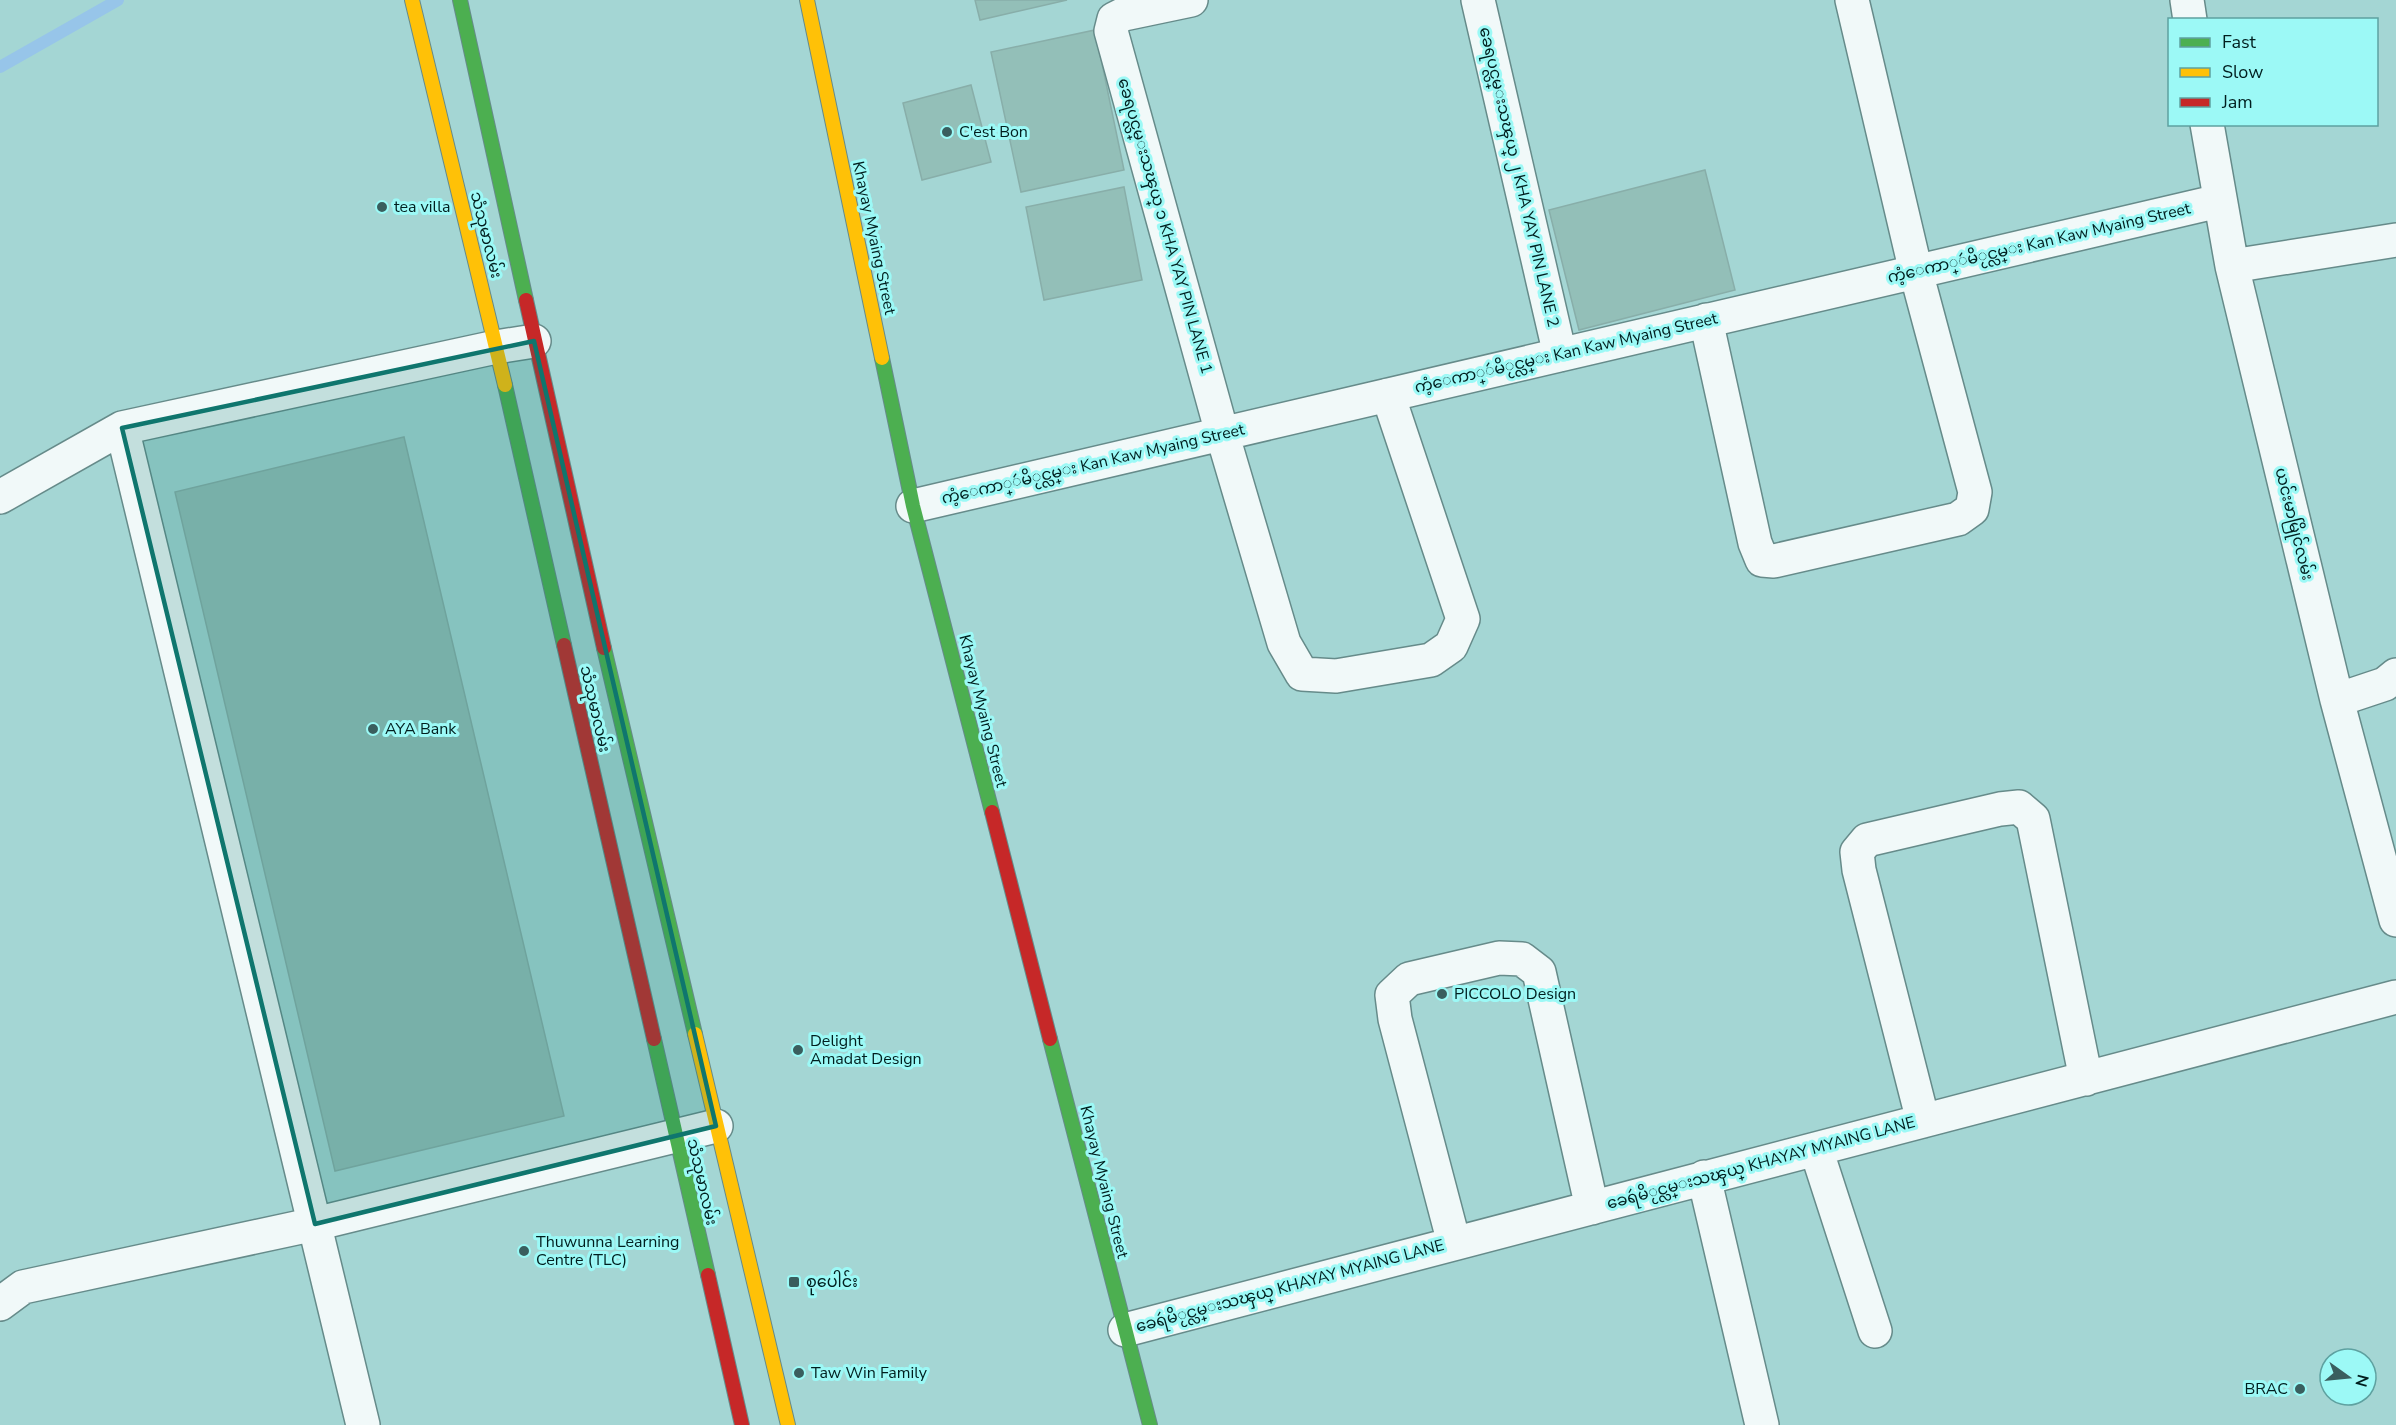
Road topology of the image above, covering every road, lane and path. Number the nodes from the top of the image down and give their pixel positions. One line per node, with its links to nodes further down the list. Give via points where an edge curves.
1 (412, 0): 16 (main road, သံသုမာလမ်း)
2 (460, 0): 15 (main road, သံသုမာလမ်း)
3 (807, 0): 22 (main road, Khayay Myaing Street)
4 (1191, 0): 20 (street, ခေရပင္လမ္းသၾယ္ ၁ KHA YAY PIN LANE 1, via 1124,14 1114,19 1111,31)
5 (1478, 0): 17 (street, ခေရပင္လမ္းသၾယ္ ၂ KHA YAY PIN LANE 2)
6 (1852, 0): 13 (street)
7 (2187, 0): 8 (street)
8 (2190, 18)
9 (2206, 126): 10 (street, ယင်းမာမြိုင်လမ်း)
10 (2219, 201): 12 (street, ယင်းမာမြိုင်လမ်း); 13 (street, ကံ့ေကာ္ဴမိႂင္လမ္း Kan Kaw Myaing Street)
11 (2396, 240): 12 (street)
12 (2232, 266): 24 (street, ယင်းမာမြိုင်လမ်း)
13 (1916, 272): 14 (street, ကံ့ေကာ္ဴမိႂင္လမ္း Kan Kaw Myaing Street); 14 (street, via 1975,492 1972,509 1958,519 1774,561 1762,560)
14 (1706, 320): 17 (street, ကံ့ေကာ္ဴမိႂင္လမ္း Kan Kaw Myaing Street)
15 (534, 341): 16 (street); 29 (main road, သံသုမာလမ်း)
16 (496, 347): 19 (street); 30 (main road, သံသုမာလမ်း)
17 (1560, 355): 18 (street, ကံ့ေကာ္ဴမိႂင္လမ္း Kan Kaw Myaing Street)
18 (1388, 394): 20 (street, ကံ့ေကာ္ဴမိႂင္လမ္း Kan Kaw Myaing Street); 20 (street, ခေရပင္လမ္းသၾယ္ ၁ KHA YAY PIN LANE 1, via 1463,619 1451,646 1431,660 1336,676 1302,674 1284,643)
19 (122, 428): 21 (street); 34 (street)
20 (1222, 433): 22 (street, ကံ့ေကာ္ဴမိႂင္လမ္း Kan Kaw Myaing Street)
21 (0, 497)
22 (914, 506): 37 (main road, Khayay Myaing Street)
23 (2396, 675): 24 (street, via 2385,684)
24 (2337, 700): 25 (street, ယင်းမာမြိုင်လမ်း)
25 (2396, 920)
26 (2396, 997): 27 (street, ခေရဴမိႂင္လမ္းသၾယ္ KHAYAY MYAING LANE)
27 (2086, 1078): 28 (street, ခေရဴမိႂင္လမ္းသၾယ္ KHAYAY MYAING LANE); 28 (street, via 2033,819 2019,807 2000,809 1867,840 1857,852 1859,870)
28 (1923, 1121): 31 (street, ခေရဴမိႂင္လမ္းသၾယ္ KHAYAY MYAING LANE)
29 (716, 1126): 30 (street); 41 (main road, သံသုမာလမ်း)
30 (674, 1135): 34 (street); 40 (main road, သံသုမာလမ်း)
31 (1816, 1149): 32 (street, ခေရဴမိႂင္လမ္းသၾယ္ KHAYAY MYAING LANE); 38 (street)
32 (1704, 1177): 33 (street, ခေရဴမိႂင္လမ္းသၾယ္ KHAYAY MYAING LANE); 43 (street)
33 (1592, 1208): 35 (street, ခေရဴမိႂင္လမ္းသၾယ္ KHAYAY MYAING LANE); 35 (street, via 1539,972 1522,959 1498,958 1409,979 1392,995 1395,1019)
34 (315, 1224): 36 (street, via 23,1287); 39 (street)
35 (1454, 1244): 37 (street, ခေရဴမိႂင္လမ္းသၾယ္ KHAYAY MYAING LANE)
36 (0, 1304)
37 (1125, 1330): 42 (main road, Khayay Myaing Street)
38 (1875, 1331)
39 (363, 1425)
40 (742, 1425)
41 (788, 1425)
42 (1150, 1425)
43 (1762, 1425)

